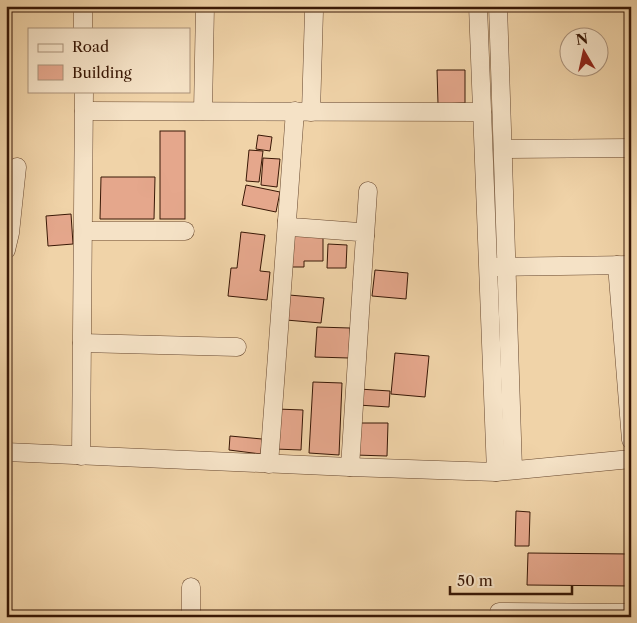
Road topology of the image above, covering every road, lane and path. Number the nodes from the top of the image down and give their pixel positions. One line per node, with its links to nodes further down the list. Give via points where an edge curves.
1 (83, 6): 6 (street)
2 (205, 6): 9 (street)
3 (478, 6): 11 (street)
4 (498, 6): 13 (street)
5 (314, 12): 10 (street)
6 (83, 28)
7 (84, 92): 8 (street)
8 (84, 111): 9 (street); 17 (street)
9 (202, 111): 10 (street)
10 (303, 112): 11 (street); 16 (street)
11 (482, 112): 23 (street)
12 (631, 148): 13 (street)
13 (503, 149): 22 (street)
14 (17, 166): 20 (street)
15 (368, 191): 19 (street)
16 (287, 221): 19 (street, via 292,227 359,232); 30 (street)
17 (83, 231): 18 (street); 24 (street)
18 (185, 231)
19 (365, 236): 31 (street)
20 (6, 250)
21 (624, 265): 22 (street); 26 (street)
22 (508, 266): 23 (street); 32 (street)
23 (488, 267): 33 (street)
24 (82, 343): 25 (street); 28 (street)
25 (237, 347)
26 (631, 440)
27 (6, 452): 28 (street)
28 (81, 456): 30 (street)
29 (631, 459): 32 (street)
30 (269, 464): 31 (street)
31 (350, 467): 33 (street)
32 (513, 469): 33 (street)
33 (496, 472)
34 (191, 587): 36 (street)
35 (631, 613): 37 (street, via 499,612)
36 (191, 617)
37 (499, 617)

